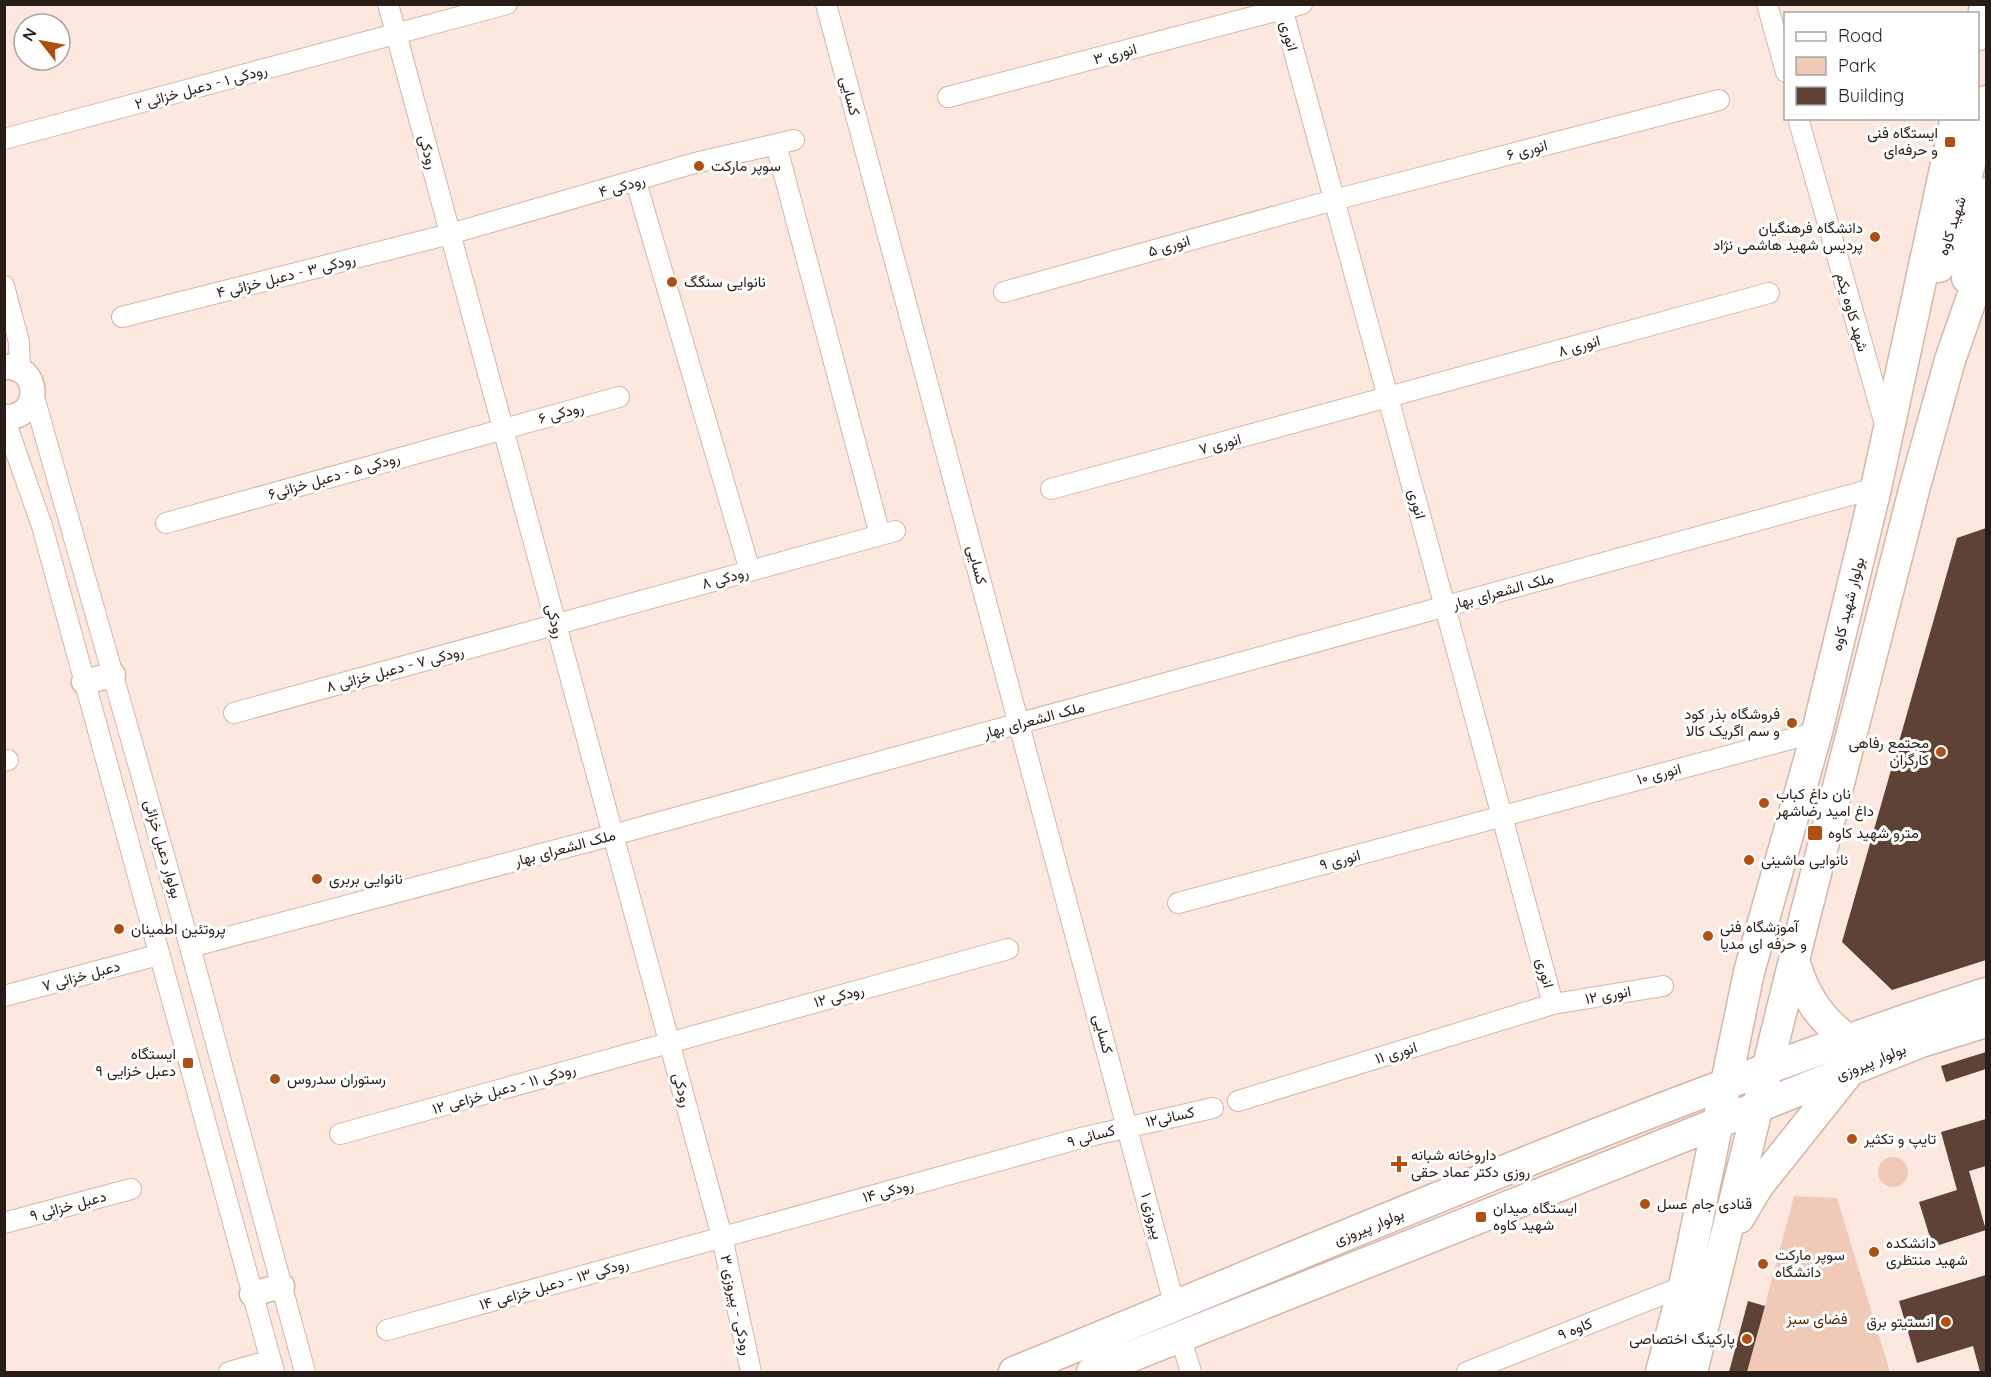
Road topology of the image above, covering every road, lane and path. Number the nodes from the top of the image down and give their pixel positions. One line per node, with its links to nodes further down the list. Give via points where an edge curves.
1 (388, 4): 9 (street, رودکی)
2 (507, 4): 9 (street, رودکی ۱ - دعبل خزائی ۲)
3 (826, 4): 45 (street, کسایی)
4 (1302, 4): 7 (street, انوری ۳)
5 (1767, 4): 10 (street)
6 (1986, 4): 8 (main road)
7 (1282, 7): 11 (street, انوری ۳); 19 (street, انوری)
8 (1979, 28)
9 (396, 35): 16 (street, رودکی ۱ - دعبل خزائی ۲); 20 (street, رودکی)
10 (1784, 68)
11 (948, 97)
12 (1719, 100): 19 (street, انوری ۶)
13 (1986, 101): 26 (main road, شهید کاوه, via 1954,226)
14 (1799, 120): 34 (street, شهد کاوه یکم)
15 (1956, 120): 26 (main road, بولوار شهید کاوه)
16 (4, 139)
17 (636, 182): 20 (street, رودکی ۴); 38 (street, رودکی ۴, via 695,163 785,142); 39 (street)
18 (1986, 193): 27 (main road, شهید کاوه)
19 (1334, 200): 23 (street, انوری ۵); 31 (street, انوری)
20 (450, 234): 25 (street, رودکی ۳ - دعبل خزائی ۴); 33 (street, رودکی)
21 (1986, 257): 27 (main road)
22 (4, 286): 28 (street, via 20,342)
23 (1004, 292)
24 (1768, 293): 31 (street, انوری ۸)
25 (122, 317)
26 (1908, 348): 34 (main road, بولوار شهید کاوه)
27 (1950, 360): 53 (main road)
28 (12, 368): 29 (street, via 33,384)
29 (34, 397): 32 (street, via 23,413); 42 (street, بولوار دعبل خزائی)
30 (619, 397): 33 (street, رودکی ۶)
31 (1389, 399): 36 (street, انوری ۷); 40 (street, انوری)
32 (4, 418): 43 (street, via 42,526)
33 (503, 429): 37 (street, رودکی ۵ - دعبل خزائی۶); 41 (street, رودکی)
34 (1888, 436): 35 (main road, بولوار شهید کاوه)
35 (1876, 488): 40 (street, ملک الشعرای بهار); 46 (main road, بولوار شهید کاوه)
36 (1051, 489)
37 (166, 523)
38 (887, 533): 39 (street, رودکی ۸)
39 (750, 571): 41 (street, رودکی ۸)
40 (1445, 606): 45 (street, ملک الشعرای بهار); 47 (street, انوری)
41 (556, 624): 44 (street, رودکی ۷ - دعبل خزائی ۸); 48 (street, رودکی)
42 (113, 675): 43 (street); 50 (street, بولوار دعبل خزائی)
43 (84, 682): 52 (street)
44 (234, 713)
45 (1020, 724): 48 (street, ملک الشعرای بهار); 68 (street, کسایی)
46 (1816, 732): 47 (street, انوری ۱۰); 63 (main road, بولوار شهید کاوه, via 1749,972)
47 (1502, 816): 49 (street, انوری ۹); 57 (street, انوری)
48 (613, 835): 50 (street, ملک الشعرای بهار); 60 (street, رودکی)
49 (1178, 903)
50 (190, 946): 77 (street, بولوار دعبل خزائی)
51 (1008, 949): 60 (street, رودکی ۱۲)
52 (158, 955): 56 (street, دعبل خزائی ۷); 79 (street)
53 (1794, 960): 59 (main road, via 1813,1006 1828,1025); 61 (main road)
54 (1663, 986): 57 (street, انوری ۱۲)
55 (1986, 993): 59 (main road, بولوار پیروزی)
56 (4, 996)
57 (1553, 1004): 64 (street, انوری ۱۱)
58 (1986, 1022): 62 (main road, بولوار پیروزی)
59 (1848, 1040): 61 (main road, بولوار پیروزی)
60 (669, 1043): 69 (street, رودکی ۱۱ - دعبل خزاعی ۱۲); 75 (street, رودکی)
61 (1767, 1070): 63 (main road, بولوار پیروزی); 65 (main road)
62 (1850, 1070): 65 (main road, بولوار پیروزی); 76 (main road, via 1758,1186)
63 (1725, 1086): 67 (main road, بولوار شهید کاوه); 80 (main road, بولوار پیروزی, via 1551,1152)
64 (1238, 1101)
65 (1758, 1107): 67 (main road, بولوار پیروزی); 76 (main road)
66 (1213, 1108): 68 (street, کسائی۱۲)
67 (1718, 1124): 71 (main road); 72 (main road)
68 (1128, 1126): 70 (street, کسائی ۹); 80 (street, پیروزی ۱)
69 (340, 1134)
70 (1054, 1146): 75 (street, رودکی ۱۴)
71 (1655, 1148): 72 (main road, via 1686,1161); 82 (main road)
72 (1704, 1187): 78 (main road)
73 (131, 1189): 74 (street, دعبل خزائی ۹)
74 (4, 1223)
75 (722, 1237): 81 (street, رودکی ۱۳ - دعبل خزاعی ۱۴); 86 (street, رودکی - پیروزی ۳)
76 (1724, 1244): 92 (main road)
77 (282, 1286): 79 (street); 85 (street, بولوار دعبل خزائی)
78 (1684, 1286): 90 (street, کاوه ۹); 91 (main road)
79 (252, 1294): 83 (street)
80 (1176, 1306): 87 (main road, بولوار پیروزی)
81 (387, 1330)
82 (1180, 1336): 88 (main road); 89 (street)
83 (273, 1366): 84 (street)
84 (229, 1372)
85 (305, 1372)
86 (751, 1372)
87 (1014, 1372)
88 (1092, 1372)
89 (1191, 1372)
90 (1467, 1372)
91 (1661, 1372)
92 (1692, 1372)

